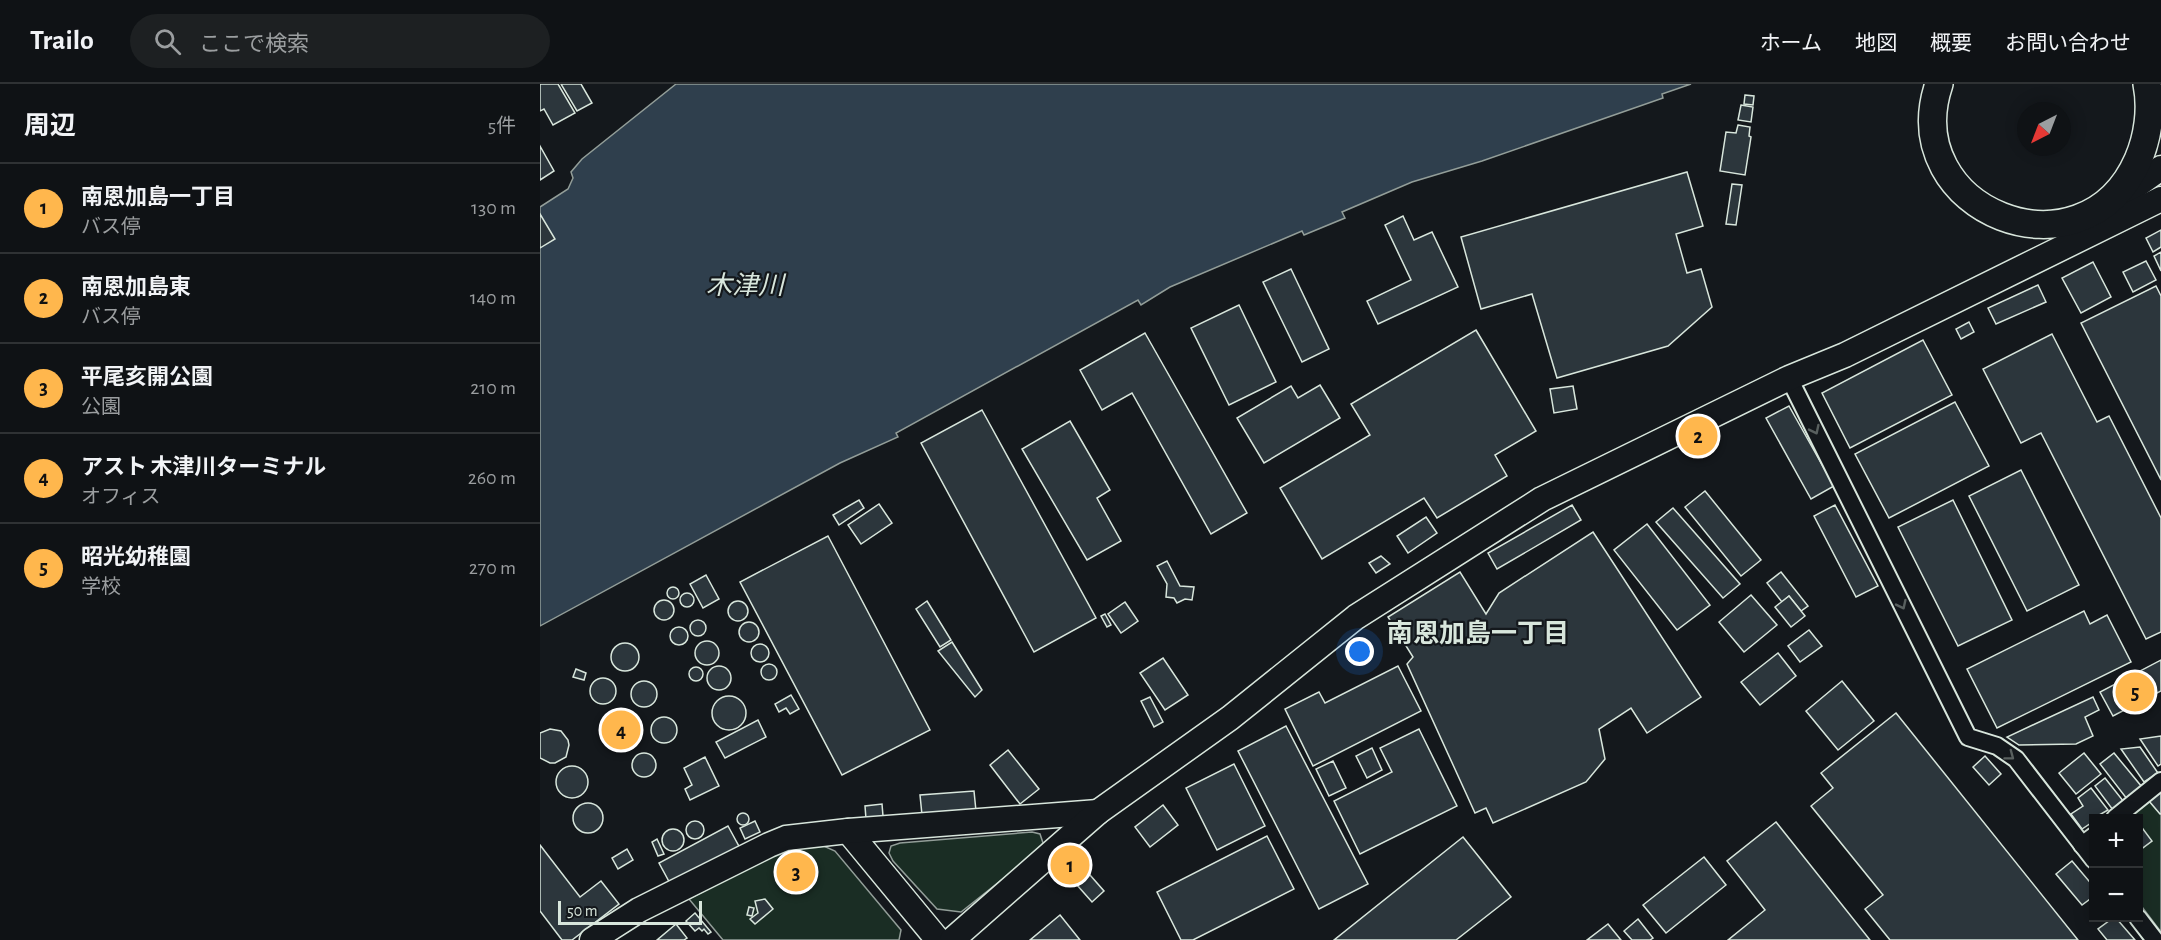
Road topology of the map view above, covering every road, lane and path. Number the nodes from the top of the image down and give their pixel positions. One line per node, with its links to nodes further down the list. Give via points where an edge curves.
1 (1939, 84): 2 (main road, via 1936,134 1954,178 1972,198 2000,215 2037,223 2084,214 2110,197 2127,178 2146,131)
2 (2146, 84)
3 (2155, 84): 4 (main road)
4 (2161, 93)
5 (2161, 168): 7 (street)
6 (2161, 199): 7 (street)
7 (2016, 271): 8 (street, via 1845,355)
8 (1789, 378): 10 (street, via 1542,499 1356,617 1230,718); 13 (street, one-way to 13, via 1968,737 1997,746 2016,759)
9 (2161, 781): 11 (street)
10 (1098, 812): 12 (street); 17 (street)
11 (2121, 814)
12 (848, 831): 15 (street, via 786,838 769,845 639,910); 16 (street)
13 (2088, 840)
14 (2141, 922): 18 (street)
15 (592, 940)
16 (938, 940)
17 (952, 940)
18 (2156, 940)

